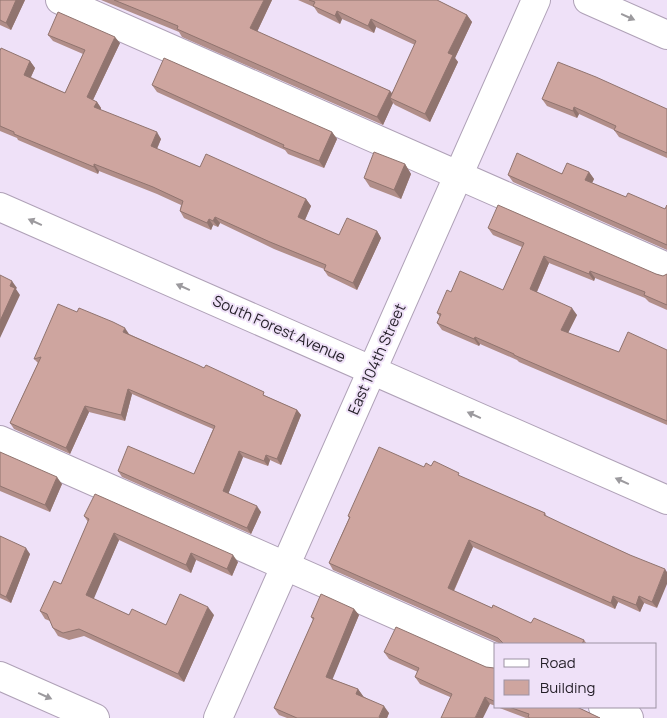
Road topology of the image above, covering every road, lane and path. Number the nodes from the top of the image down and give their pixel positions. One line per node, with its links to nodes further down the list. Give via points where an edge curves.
1 (60, 0): 5 (street)
2 (536, 0): 5 (street, East 104th Street)
3 (588, 0): 4 (street, one-way to 4)
4 (667, 35)
5 (458, 175): 7 (street); 8 (street, East 104th Street)
6 (0, 207): 8 (street, South Forest Avenue, one-way to 6)
7 (667, 267)
8 (372, 370): 10 (street, South Forest Avenue, one-way to 8); 11 (street, East 104th Street)
9 (0, 440): 11 (street)
10 (667, 500)
11 (285, 567): 12 (street); 16 (street, East 104th Street)
12 (494, 658)
13 (0, 676): 15 (street, one-way to 15)
14 (605, 708): 17 (street)
15 (95, 718)
16 (218, 718)
17 (628, 718)

